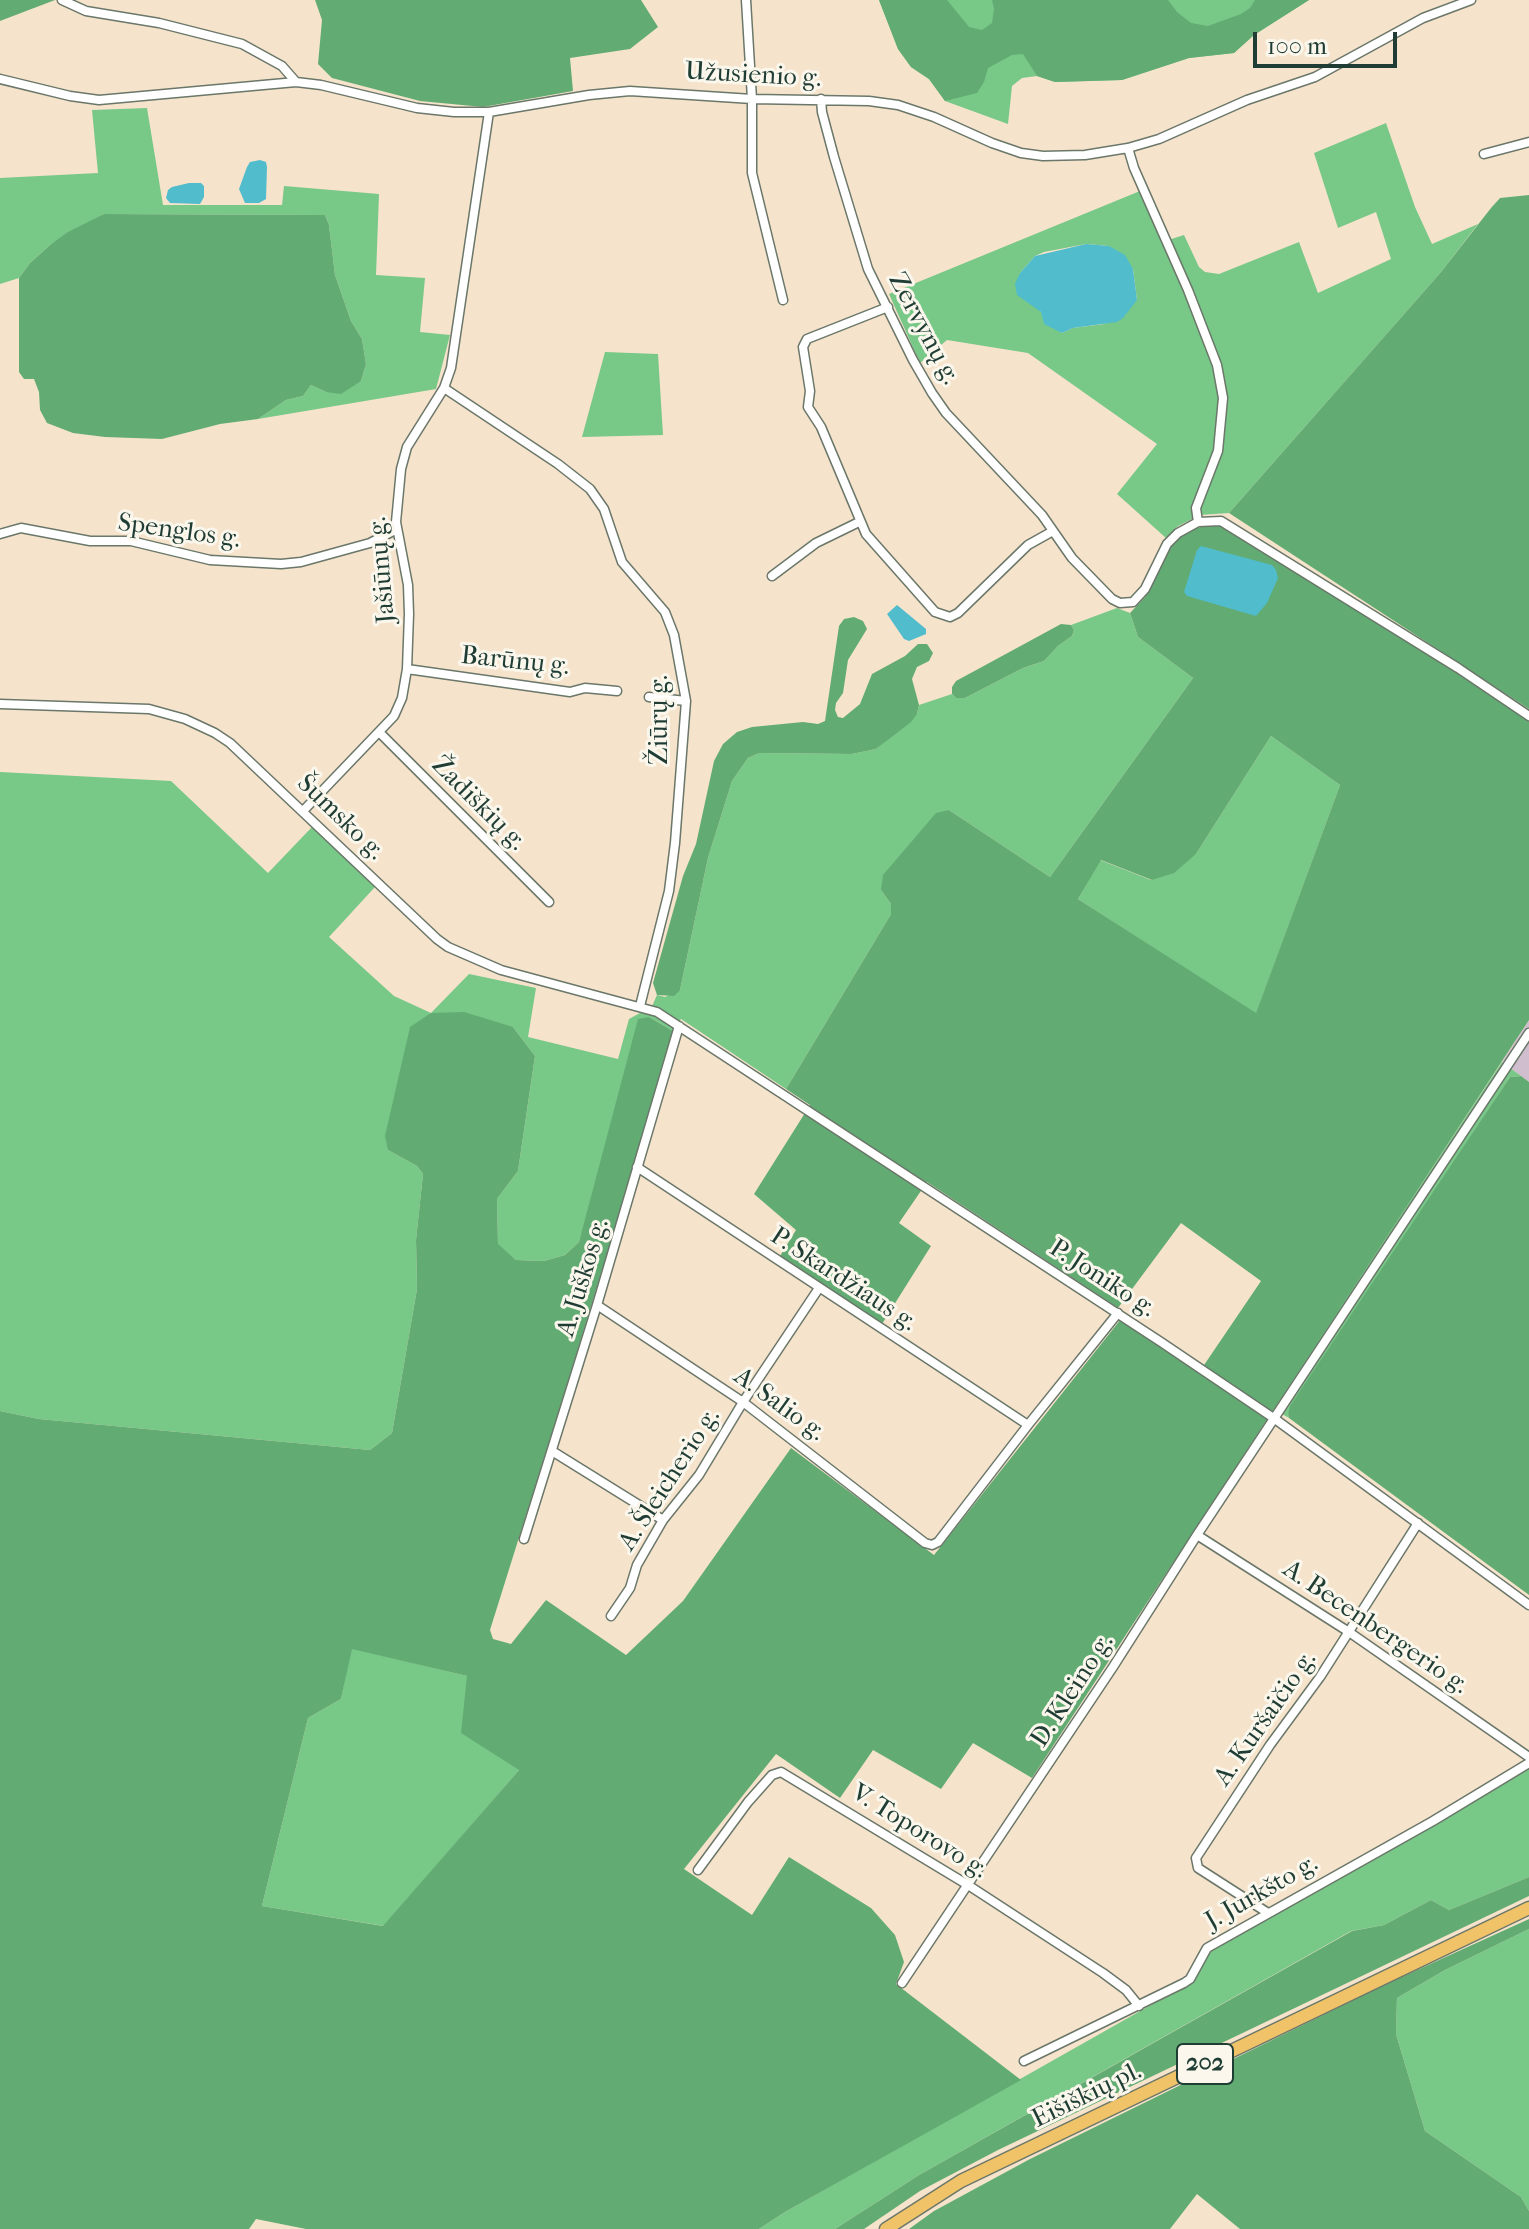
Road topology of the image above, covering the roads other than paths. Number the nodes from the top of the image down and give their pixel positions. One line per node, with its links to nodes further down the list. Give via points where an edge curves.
1 (62, 0): 5 (street, via 86,11 242,44 282,66)
2 (746, 0): 6 (street)
3 (1471, 0): 10 (street, Užusienio g., via 1423,18 1315,77)
4 (0, 79): 5 (street, Užusienio g., via 99,100)
5 (296, 82): 8 (street, Užusienio g., via 417,108)
6 (752, 99): 7 (street, Užusienio g.); 8 (street, Užusienio g., via 630,91); 12 (street, via 752,173)
7 (821, 99): 10 (street, Užusienio g., via 898,105 1031,155); 13 (street, Zervynų g., via 868,269)
8 (489, 112): 14 (street, Jašiūnų g., via 459,328)
9 (1529, 142): 11 (street)
10 (1128, 148): 16 (street, via 1217,365 1223,398 1218,451 1196,508)
11 (1484, 154)
12 (783, 300)
13 (888, 307): 15 (street, via 807,339 803,347 808,407); 18 (street, Zervynų g., via 946,413)
14 (444, 388): 17 (street, Jašiūnų g., via 407,447); 24 (street, Žiūrų g., via 590,489 604,509 622,562 671,625)
15 (859, 522): 18 (street, via 935,612 950,617 1028,545); 20 (street, via 816,543)
16 (1198, 522): 18 (street, Zervynų g., via 1167,544 1140,596 1127,604 1098,586); 26 (street, via 1230,525)
17 (397, 529): 19 (street, Spenglos g., via 344,551 281,564 210,560 131,541 90,541 21,528); 21 (street, Jašiūnų g., via 408,585)
18 (1053, 531)
19 (0, 534)
20 (772, 576)
21 (407, 669): 22 (street, Barūnų g., via 570,692); 27 (street, Jašiūnų g., via 394,716)
22 (617, 691)
23 (649, 697): 24 (street)
24 (686, 701): 30 (street, Žiūrų g., via 671,879)
25 (0, 704): 28 (street, Šumsko g., via 149,709 185,719 230,743)
26 (1529, 716)
27 (379, 732): 28 (street, Jašiūnų g.); 29 (street, Žadiškių g.)
28 (303, 811): 30 (street, Šumsko g., via 448,947 501,970)
29 (549, 902)
30 (640, 1006): 31 (street, P. Joniko g.)
31 (679, 1026): 33 (street, A. Juškos g.); 36 (street, P. Joniko g.)
32 (1529, 1033): 38 (street, D. Kleino g.)
33 (637, 1167): 34 (street, P. Skardžiaus g.); 35 (street, A. Juškos g.)
34 (819, 1288): 37 (street, A. Šleicherio g.); 39 (street, P. Skardžiaus g.)
35 (597, 1305): 37 (street, A. Salio g.); 40 (street, A. Juškos g.)
36 (1118, 1313): 38 (street, P. Joniko g.); 39 (street)
37 (743, 1402): 39 (street, A. Salio g., via 932,1545); 41 (street, A. Šleicherio g., via 699,1475)
38 (1275, 1419): 42 (street, P. Joniko g.); 43 (street, D. Kleino g.)
39 (1028, 1425)
40 (552, 1451): 41 (street); 44 (street, A. Juškos g.)
41 (663, 1520): 46 (street, A. Šleicherio g.)
42 (1418, 1523): 45 (street, P. Joniko g.); 47 (street, A. Kuršaičio g.)
43 (1197, 1535): 47 (street, A. Becenbergerio g.); 50 (street, D. Kleino g.)
44 (524, 1539)
45 (1529, 1605)
46 (611, 1616)
47 (1349, 1632): 48 (street, A. Becenbergerio g.); 52 (street, A. Kuršaičio g., via 1196,1858 1198,1868)
48 (1529, 1760): 52 (street, J. Jurkšto g., via 1433,1821)
49 (698, 1870): 50 (street, V. Toporovo g., via 748,1802 781,1772)
50 (968, 1885): 53 (street, D. Kleino g.); 54 (street, V. Toporovo g., via 1103,1973)
51 (1529, 1908): 56 (main road, Eišiškių pl. / 202, via 985,2169)
52 (1268, 1913): 54 (street, J. Jurkšto g., via 1207,1948 1190,1979)
53 (902, 1983)
54 (1139, 2006): 55 (street, J. Jurkšto g.)
55 (1024, 2061)
56 (886, 2229)

